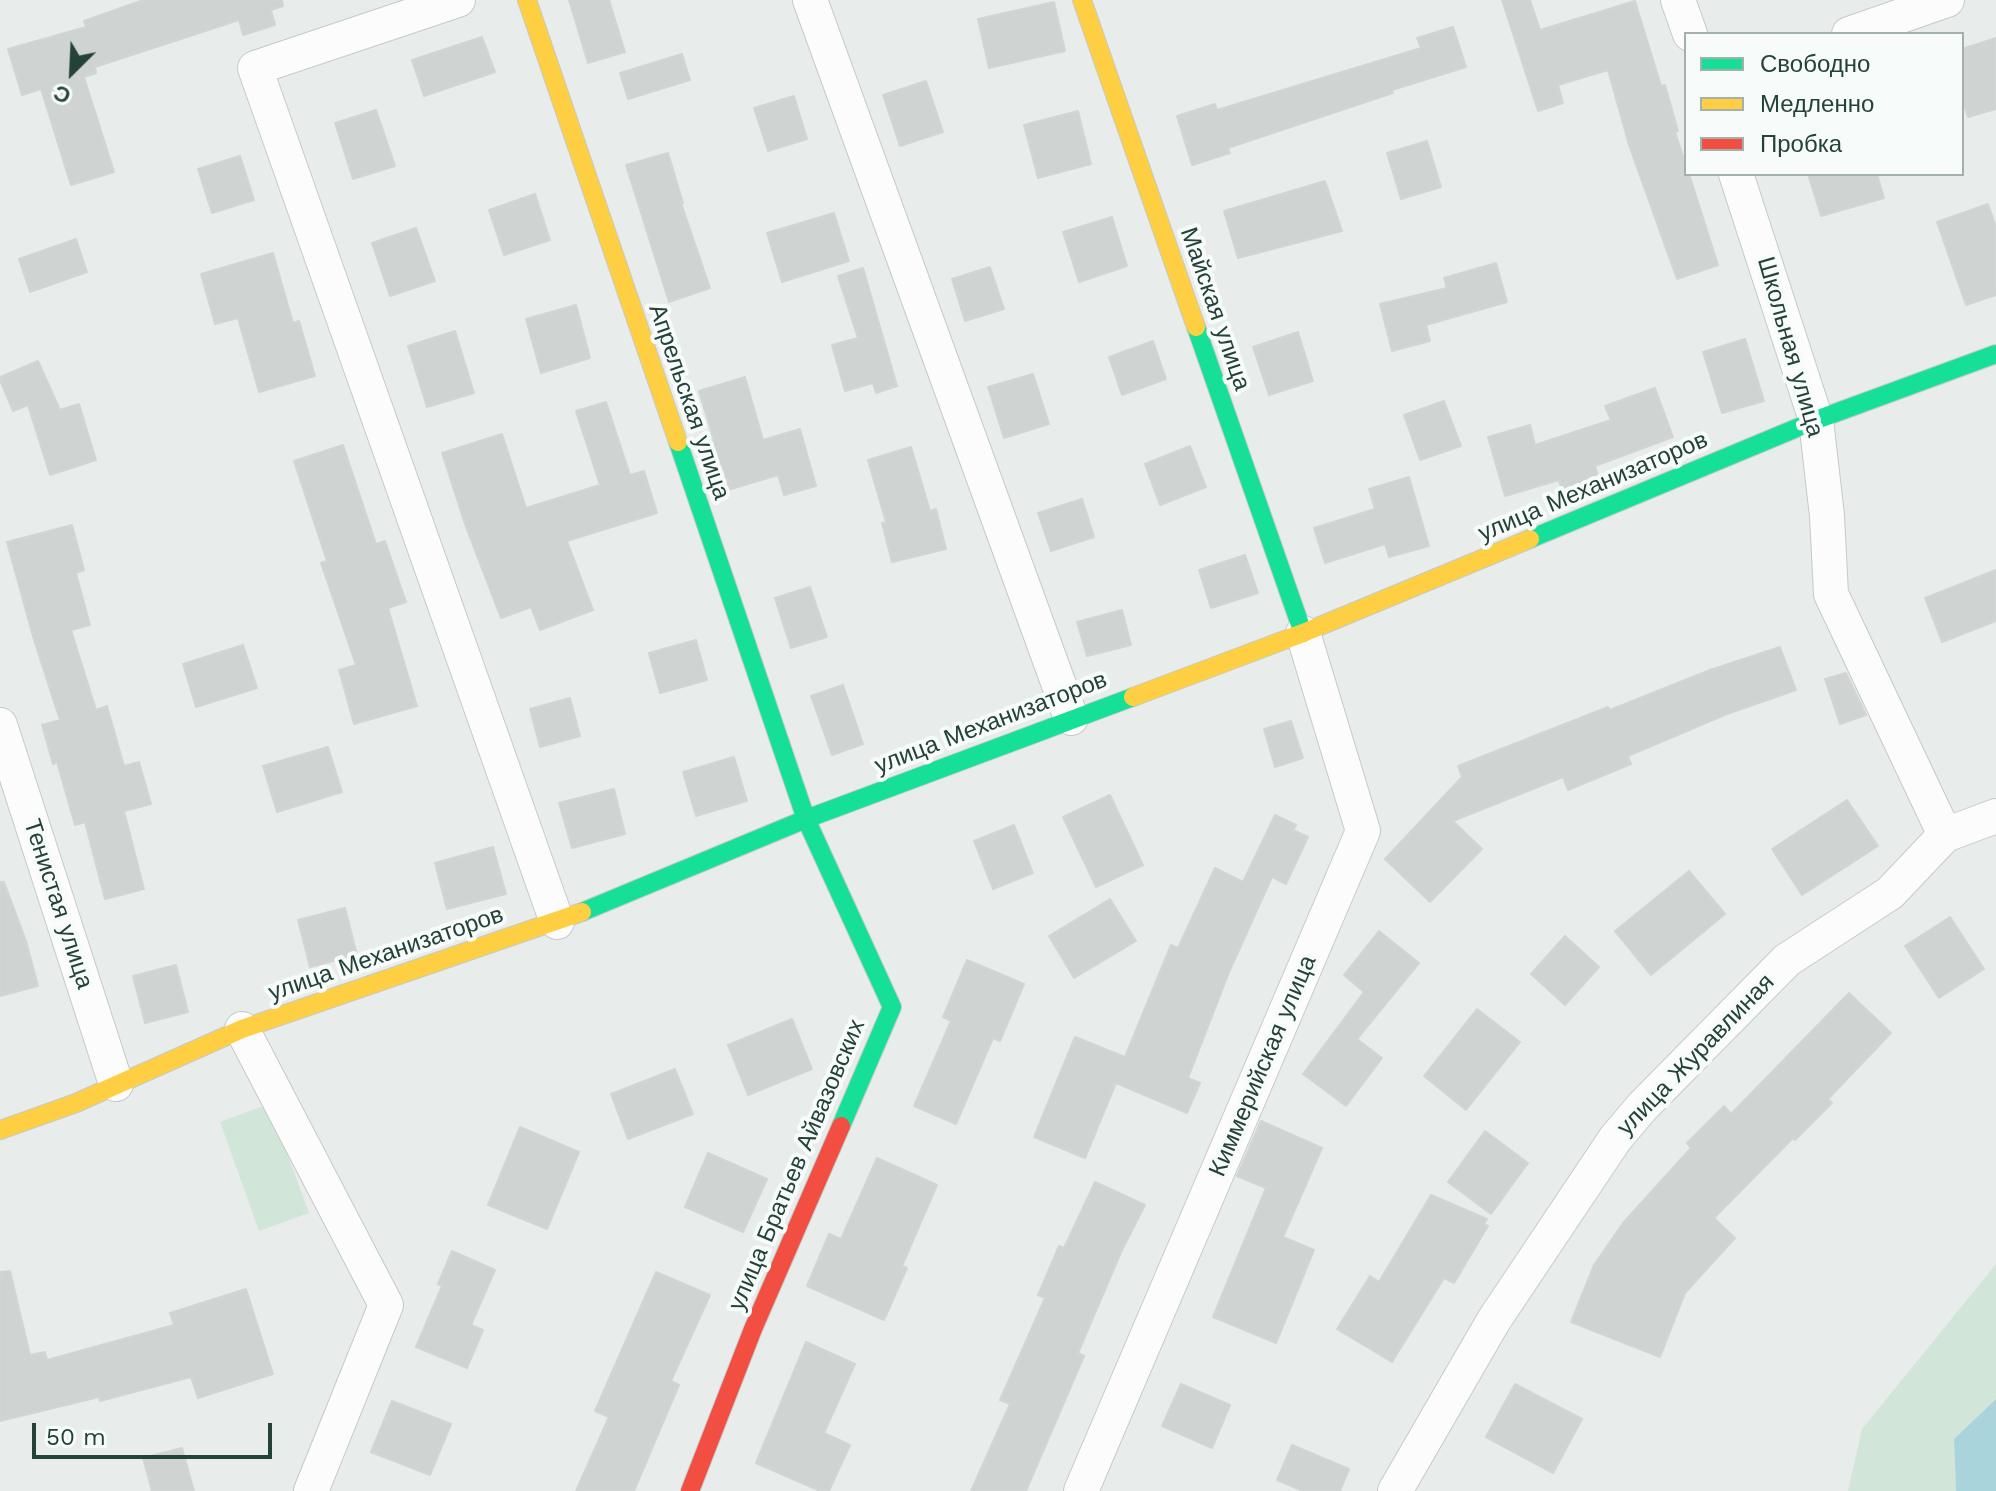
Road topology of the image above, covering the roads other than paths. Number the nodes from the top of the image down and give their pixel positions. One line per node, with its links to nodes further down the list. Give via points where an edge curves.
1 (458, 0): 18 (street, via 255,68)
2 (527, 0): 16 (street, Апрельская улица)
3 (810, 0): 13 (street)
4 (1082, 0): 12 (street, Майская улица)
5 (1678, 0): 7 (street)
6 (1947, 0): 8 (street)
7 (1689, 32)
8 (1855, 32)
9 (1737, 176): 11 (street, Школьная улица)
10 (1996, 354): 11 (street, улица Механизаторов)
11 (1816, 420): 12 (street, улица Механизаторов); 17 (street, Школьная улица, via 1831,594)
12 (1303, 633): 13 (street, улица Механизаторов); 24 (street, Киммерийская улица, via 1363,831)
13 (1071, 718): 16 (street, улица Механизаторов)
14 (0, 725): 20 (street, Тенистая улица)
15 (1996, 816): 17 (street, улица Журавлиная)
16 (806, 819): 18 (street, улица Механизаторов); 23 (street, улица Братьев Айвазовских, via 892,1007 753,1329)
17 (1945, 835): 25 (street, улица Журавлиная, via 1890,893 1787,960 1615,1139 1494,1320)
18 (557, 922): 19 (street, улица Механизаторов)
19 (242, 1029): 20 (street, улица Механизаторов); 22 (street, via 386,1305)
20 (116, 1084): 21 (street, улица Механизаторов)
21 (0, 1130)
22 (311, 1491)
23 (690, 1491)
24 (1081, 1491)
25 (1395, 1491)

